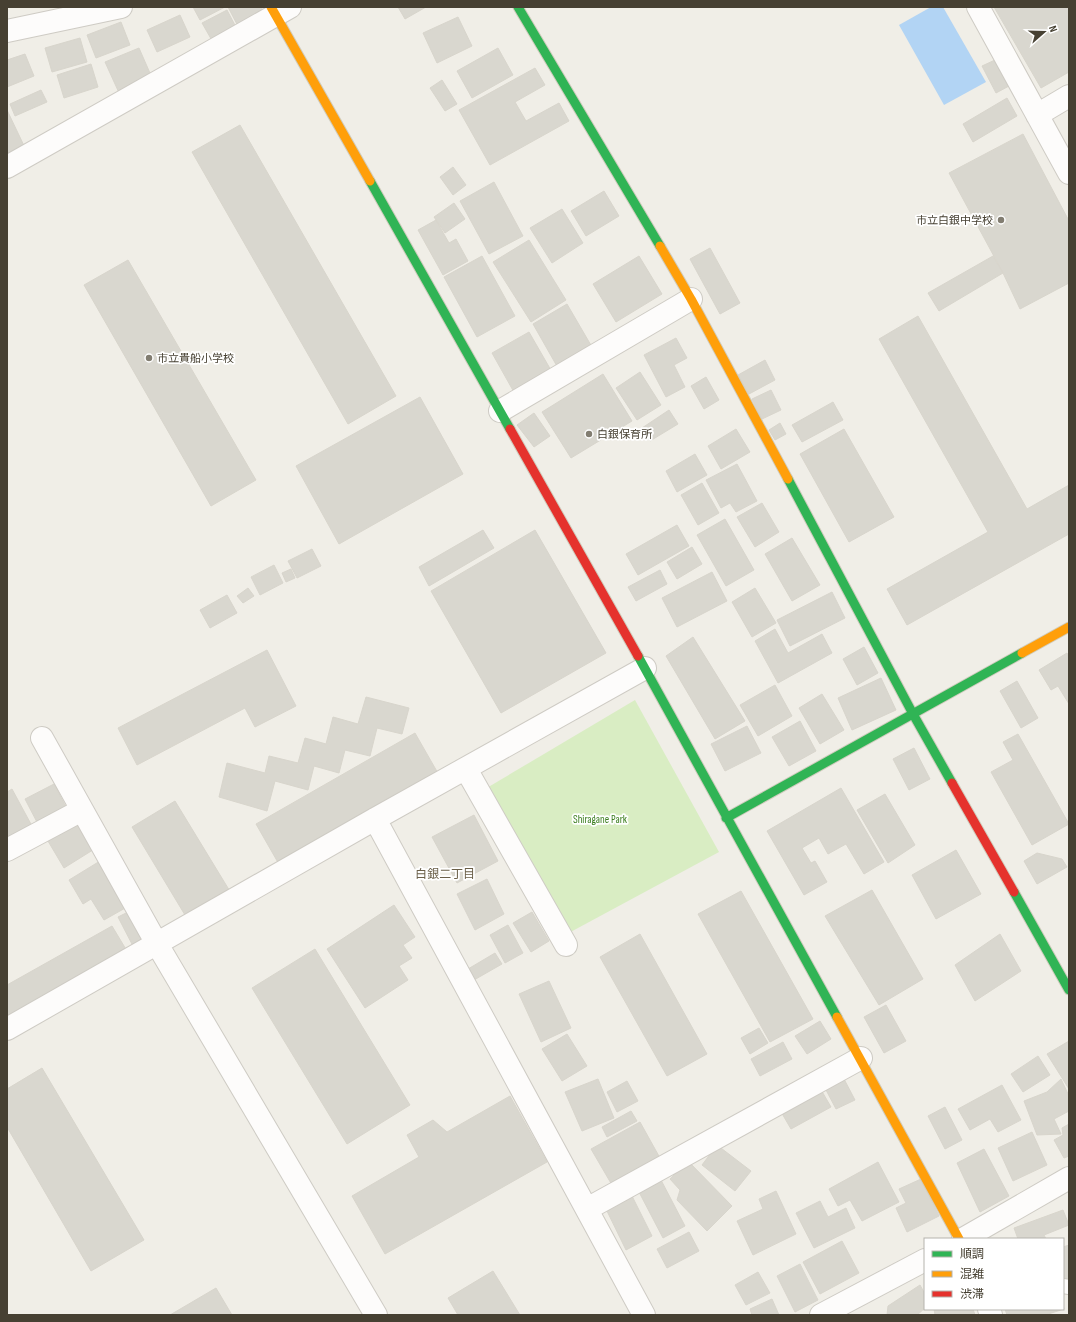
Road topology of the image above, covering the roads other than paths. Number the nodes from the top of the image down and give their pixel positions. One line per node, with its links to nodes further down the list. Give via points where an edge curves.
1 (121, 7): 5 (street)
2 (518, 7): 10 (street)
3 (978, 7): 7 (street)
4 (279, 10): 8 (street); 11 (street)
5 (7, 31)
6 (1069, 96): 7 (street)
7 (1036, 115): 9 (street)
8 (7, 167)
9 (1069, 173)
10 (692, 299): 11 (street); 14 (street)
11 (500, 411): 13 (street)
12 (1069, 627): 14 (street)
13 (645, 668): 16 (street); 18 (street)
14 (912, 714): 18 (street); 23 (street)
15 (42, 738): 17 (street)
16 (466, 769): 19 (street); 22 (street)
17 (82, 810): 20 (street); 21 (street)
18 (726, 818): 25 (street)
19 (374, 820): 21 (street); 27 (street)
20 (7, 850)
21 (157, 944): 24 (street); 31 (street)
22 (566, 945)
23 (1069, 990)
24 (7, 1029)
25 (860, 1058): 27 (street); 28 (street)
26 (1069, 1178): 29 (street)
27 (587, 1209): 32 (street)
28 (957, 1238)
29 (965, 1238)
30 (924, 1261): 33 (street)
31 (376, 1315)
32 (644, 1315)
33 (823, 1315)

